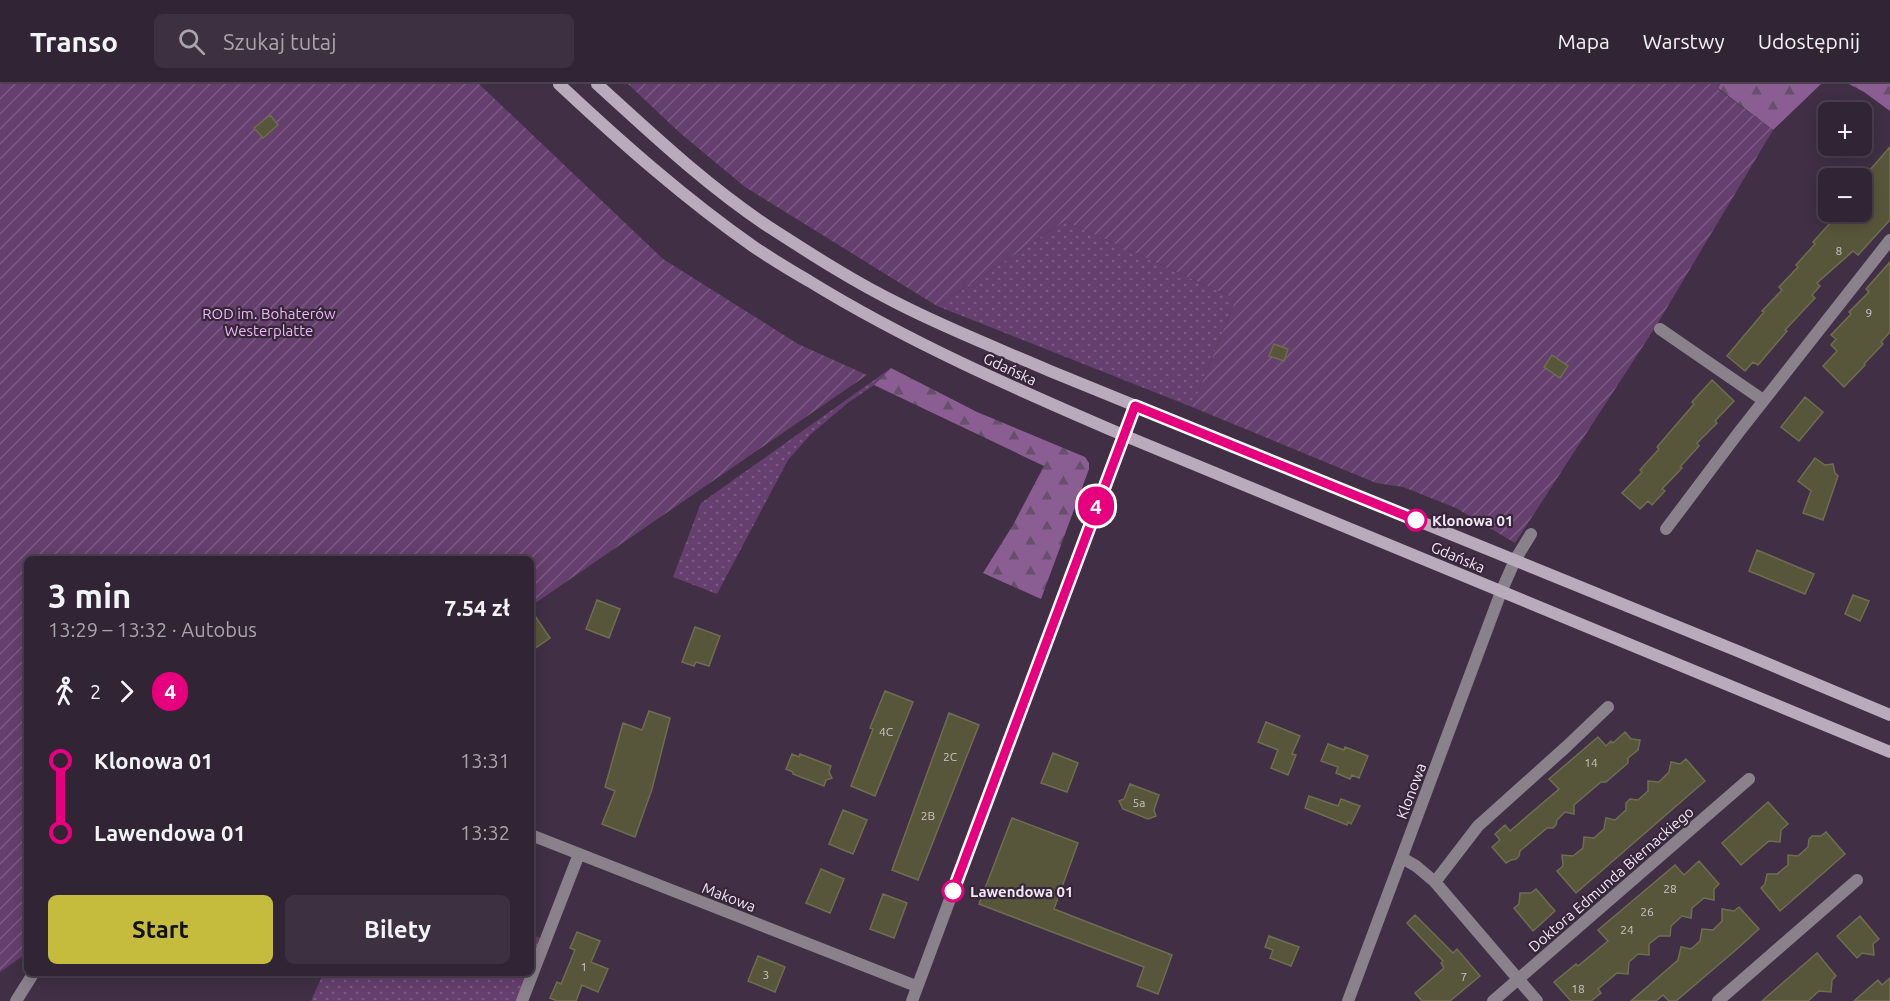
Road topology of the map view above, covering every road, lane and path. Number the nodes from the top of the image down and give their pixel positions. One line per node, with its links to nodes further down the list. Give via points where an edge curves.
1 (559, 84): 7 (main road, Gdańska, via 686,197 765,254 927,346)
2 (597, 84): 6 (main road, Gdańska, via 706,180 768,226 842,272 940,324)
3 (1890, 240): 5 (street)
4 (1660, 329): 5 (street)
5 (1763, 400): 8 (street)
6 (1135, 406): 7 (street); 10 (main road, Gdańska)
7 (1123, 435): 11 (main road, Gdańska); 25 (street)
8 (1666, 529)
9 (1531, 534): 10 (street)
10 (1515, 560): 11 (street); 13 (main road, Gdańska)
11 (1501, 592): 14 (main road, Gdańska); 18 (street, Klonowa)
12 (1608, 706): 20 (street, via 1478,826)
13 (1890, 715)
14 (1890, 752)
15 (1749, 779): 24 (street, Doktora Edmunda Biernackiego)
16 (534, 836): 17 (street, Makowa)
17 (579, 854): 21 (street); 25 (street, Makowa)
18 (1402, 858): 20 (street); 29 (street, Klonowa)
19 (1857, 880): 32 (street)
20 (1435, 882): 24 (street)
21 (534, 970)
22 (32, 976): 26 (street)
23 (532, 976): 27 (street)
24 (1518, 979): 30 (street, Doktora Edmunda Biernackiego); 31 (street)
25 (916, 986): 28 (street)
26 (16, 1001)
27 (522, 1001)
28 (912, 1001)
29 (1348, 1001)
30 (1493, 1001)
31 (1537, 1001)
32 (1718, 1001)

